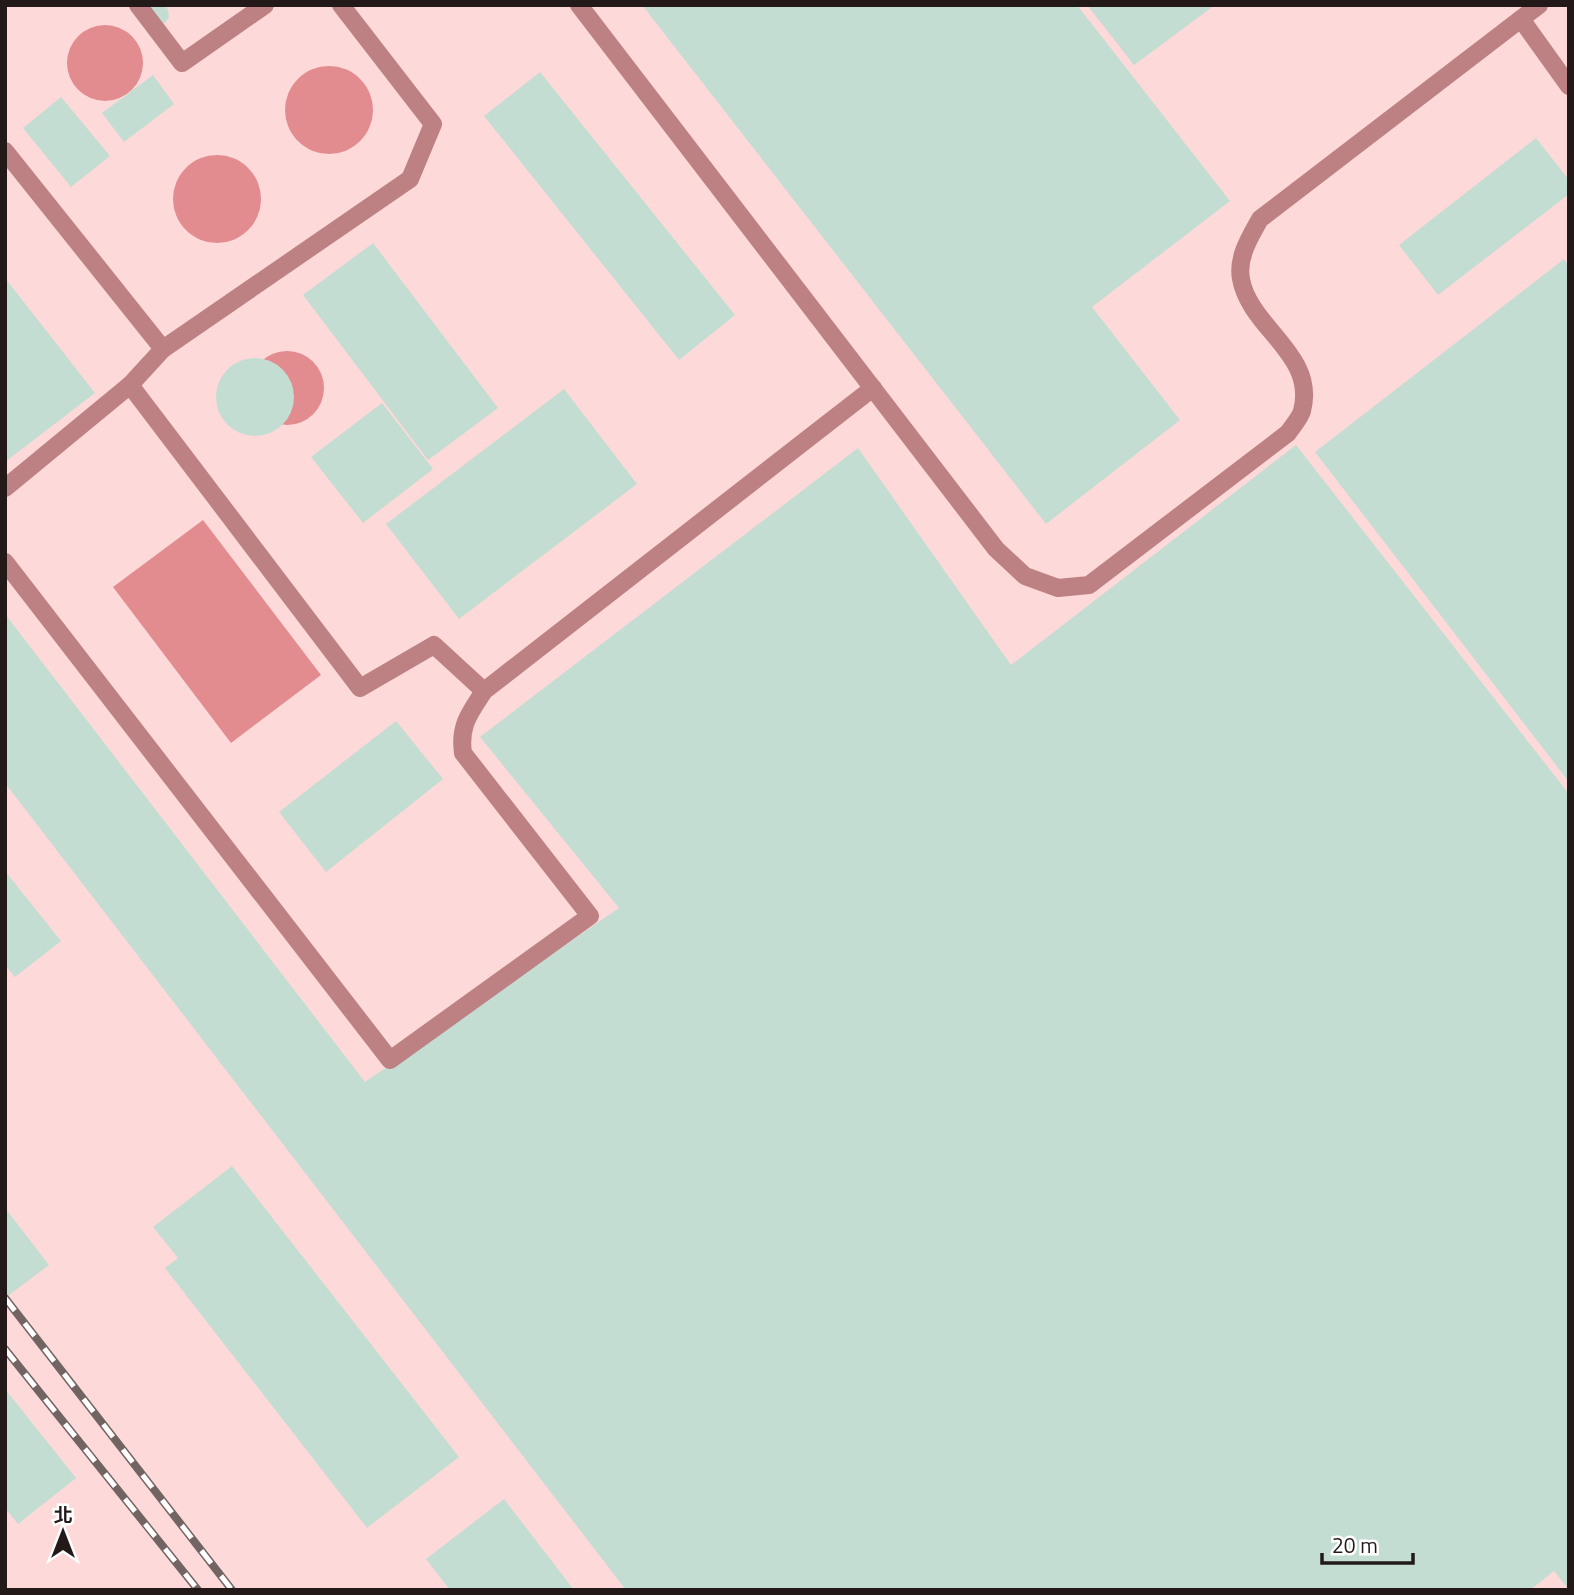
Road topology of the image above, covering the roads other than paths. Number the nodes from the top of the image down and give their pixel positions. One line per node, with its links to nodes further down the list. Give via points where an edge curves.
1 (138, 5): 2 (lane, via 181,63)
2 (265, 5)
3 (341, 5): 9 (lane, via 433,124 410,179)
4 (579, 5): 11 (lane)
5 (1539, 5): 6 (lane)
6 (1521, 19): 7 (lane); 11 (lane, via 1260,219 1244,248 1240,278 1251,304 1298,365 1302,412 1288,433 1089,585 1058,588 1024,576 996,549)
7 (1569, 86)
8 (5, 151): 9 (lane)
9 (163, 349): 10 (lane)
10 (130, 385): 12 (lane); 14 (lane, via 360,688 434,645)
11 (873, 388): 14 (lane)
12 (5, 488)
13 (5, 562): 14 (lane, via 390,1060 590,916 463,752 464,722)
14 (484, 691)

